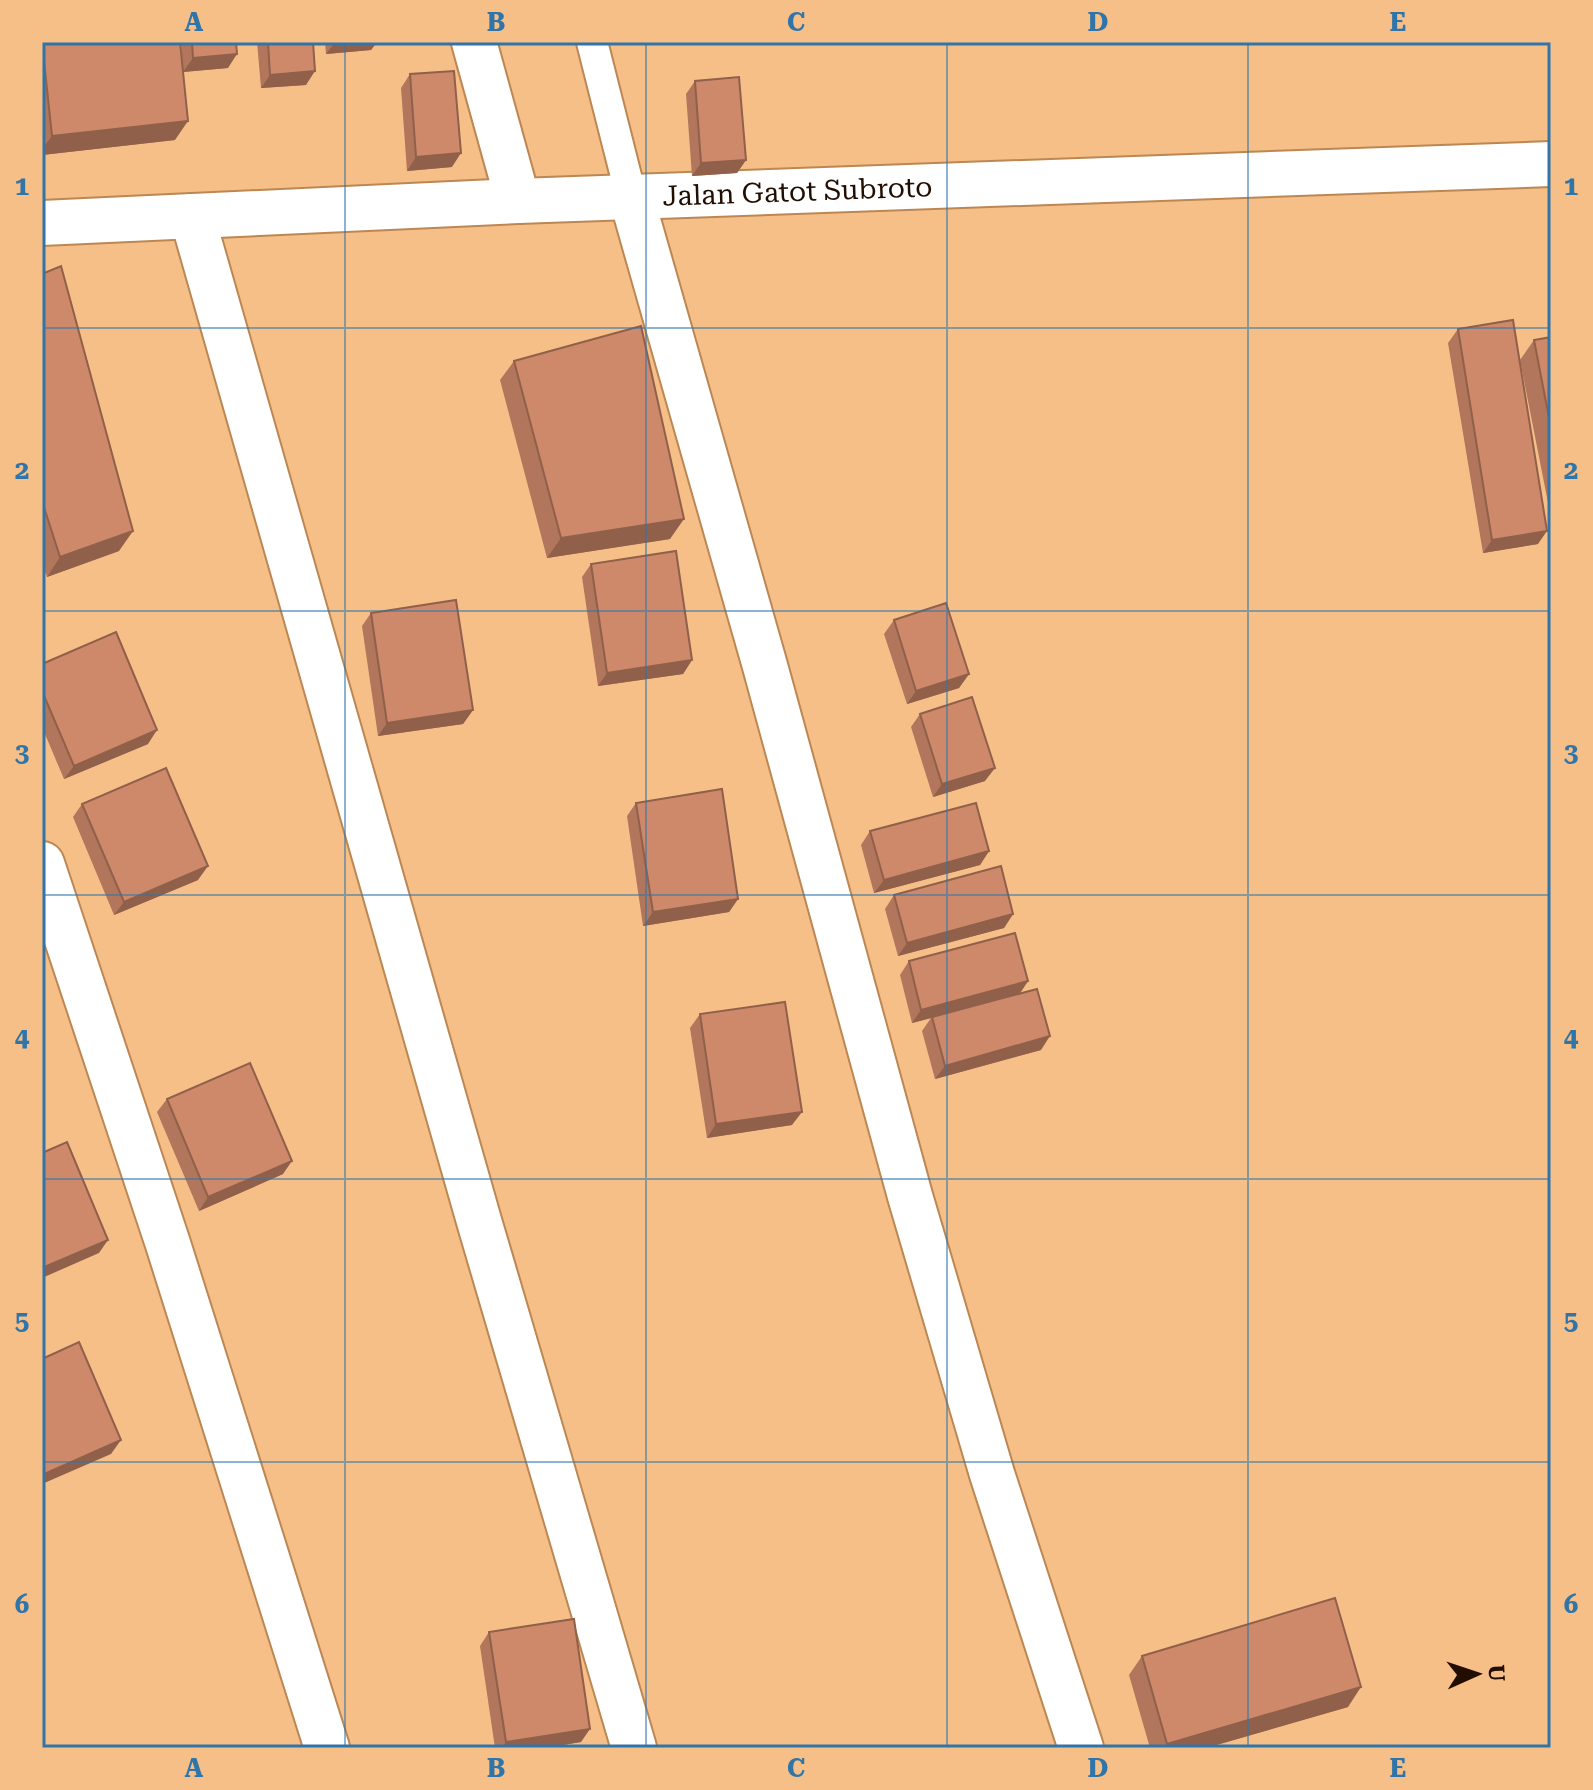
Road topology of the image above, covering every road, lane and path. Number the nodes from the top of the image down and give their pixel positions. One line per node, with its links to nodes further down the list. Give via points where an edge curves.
1 (474, 42): 6 (street)
2 (592, 42): 5 (lane)
3 (1551, 154): 4 (lane)
4 (1551, 164): 5 (street, Jalan Gatot Subroto)
5 (631, 196): 6 (street, Jalan Gatot Subroto); 12 (street, via 915,1210 992,1474)
6 (518, 201): 7 (street, Jalan Gatot Subroto)
7 (192, 216): 8 (street, Jalan Gatot Subroto); 11 (street)
8 (42, 223)
9 (42, 864): 10 (street)
10 (327, 1748)
11 (634, 1748)
12 (1081, 1748)

